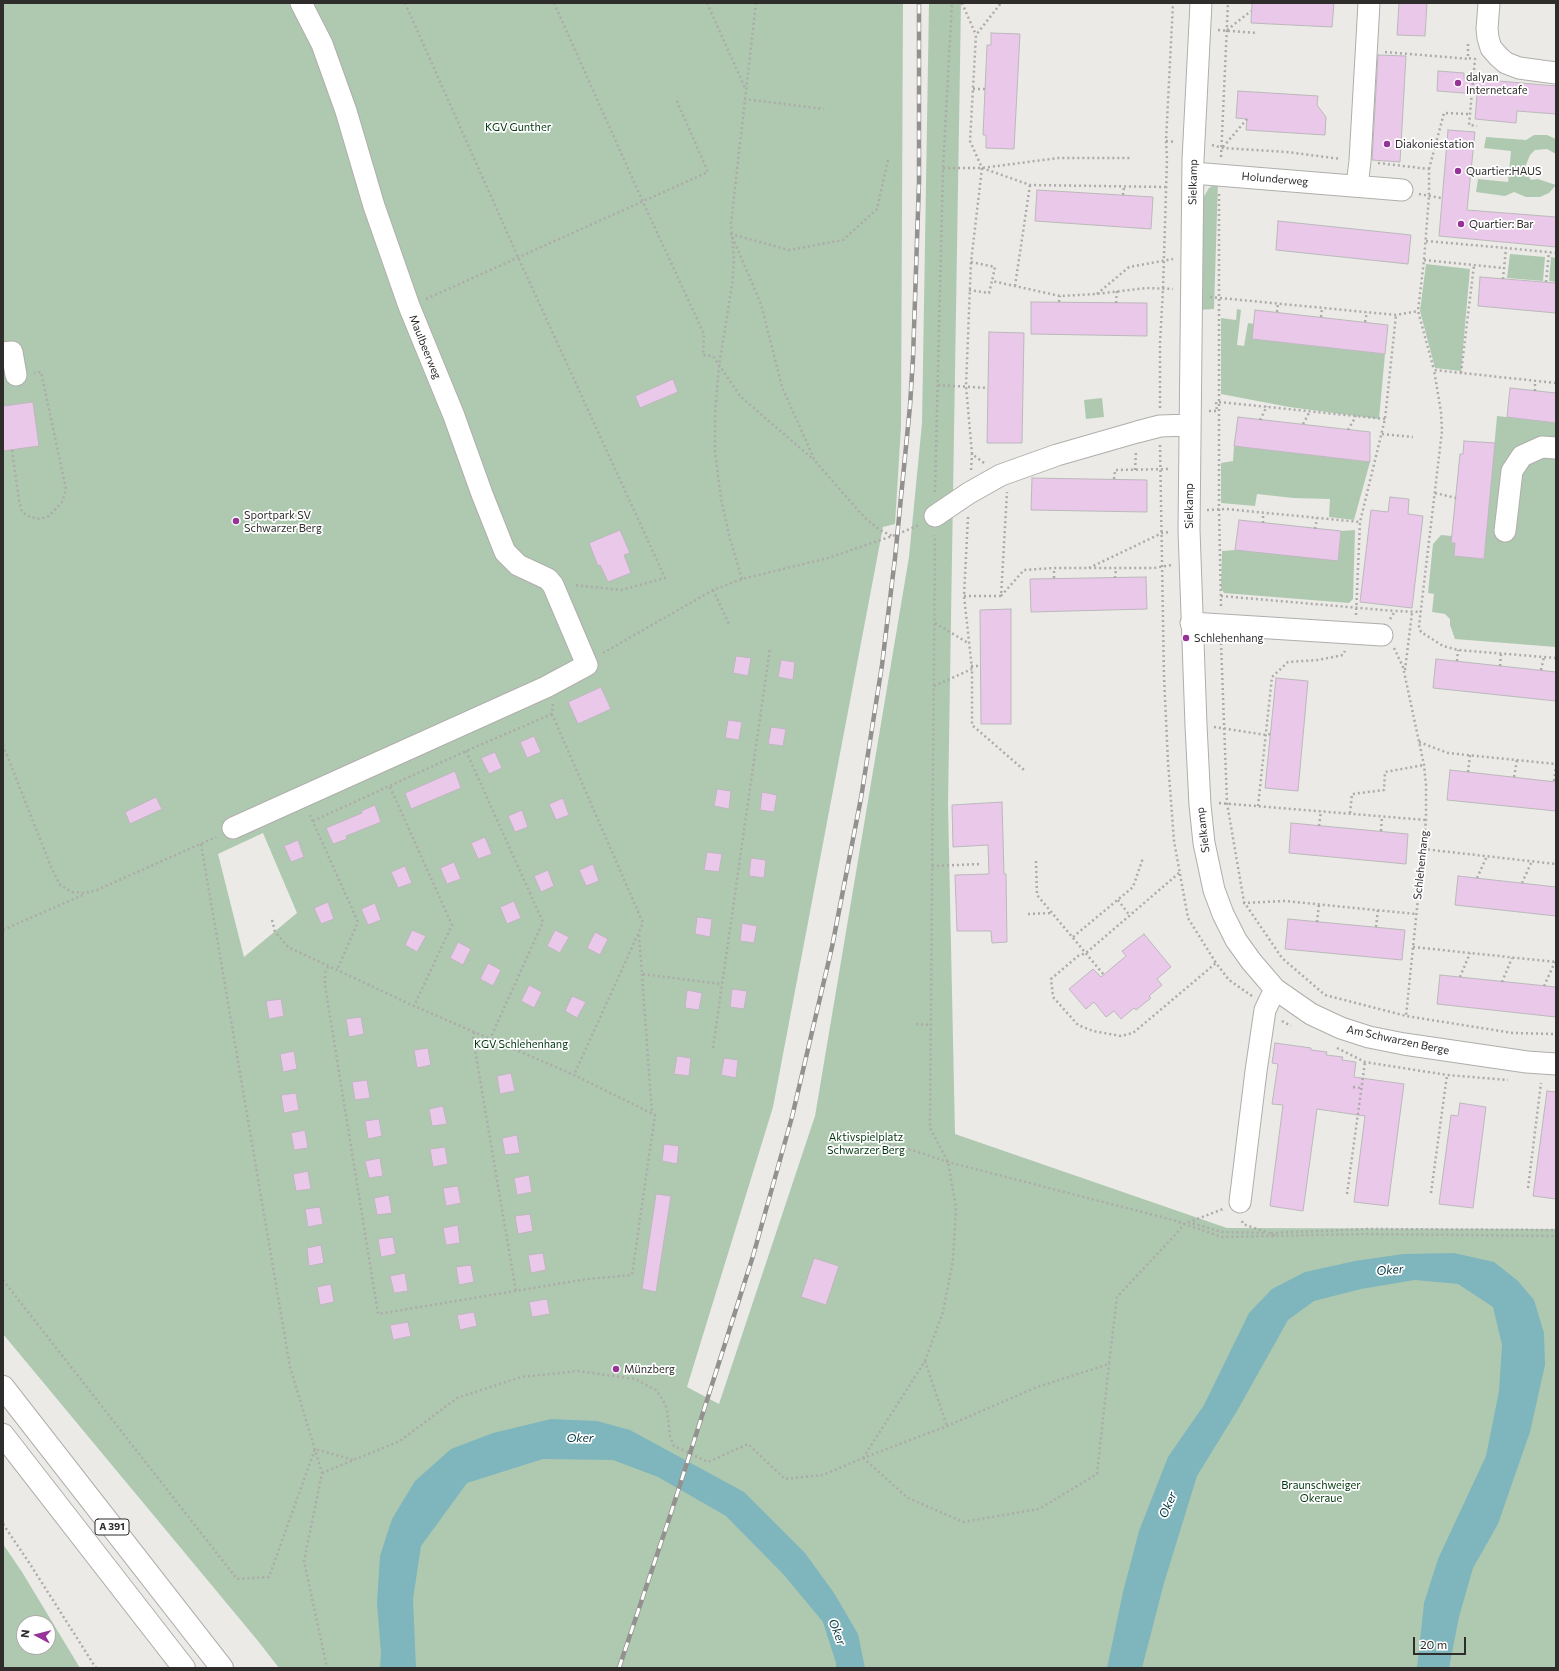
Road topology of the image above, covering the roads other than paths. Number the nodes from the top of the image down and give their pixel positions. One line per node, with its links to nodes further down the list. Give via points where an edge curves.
1 (301, 3): 17 (street, Maulbeerweg, via 322,44 409,306 506,552 518,565 548,579 553,585 587,664 546,687)
2 (1201, 3): 6 (street, Sielkamp)
3 (1369, 3): 7 (street)
4 (1489, 3): 5 (street, via 1488,38 1491,48 1499,57 1506,64 1519,68)
5 (1556, 73)
6 (1193, 172): 7 (street, Holunderweg); 11 (street, Sielkamp, via 1192,258 1181,292)
7 (1357, 186): 8 (street, Holunderweg)
8 (1402, 190)
9 (4, 348): 10 (street, via 12,352)
10 (16, 375)
11 (1189, 425): 13 (street, via 1160,426 1137,432 1001,475); 15 (street, Sielkamp)
12 (1556, 448): 14 (street, via 1542,447 1522,456 1512,471)
13 (935, 516)
14 (1505, 530)
15 (1192, 623): 16 (street, via 1355,632); 18 (street, Sielkamp, via 1200,805 1209,871 1222,914 1236,940)
16 (1389, 642)
17 (233, 828)
18 (1275, 989): 19 (street, Am Schwarzen Berge, via 1311,1014 1369,1037 1454,1052); 20 (street, via 1265,1010)
19 (1556, 1064)
20 (1240, 1202)
21 (3, 1387): 24 (highway, A 391)
22 (3, 1435): 23 (highway, A 391)
23 (184, 1668)
24 (222, 1668)

